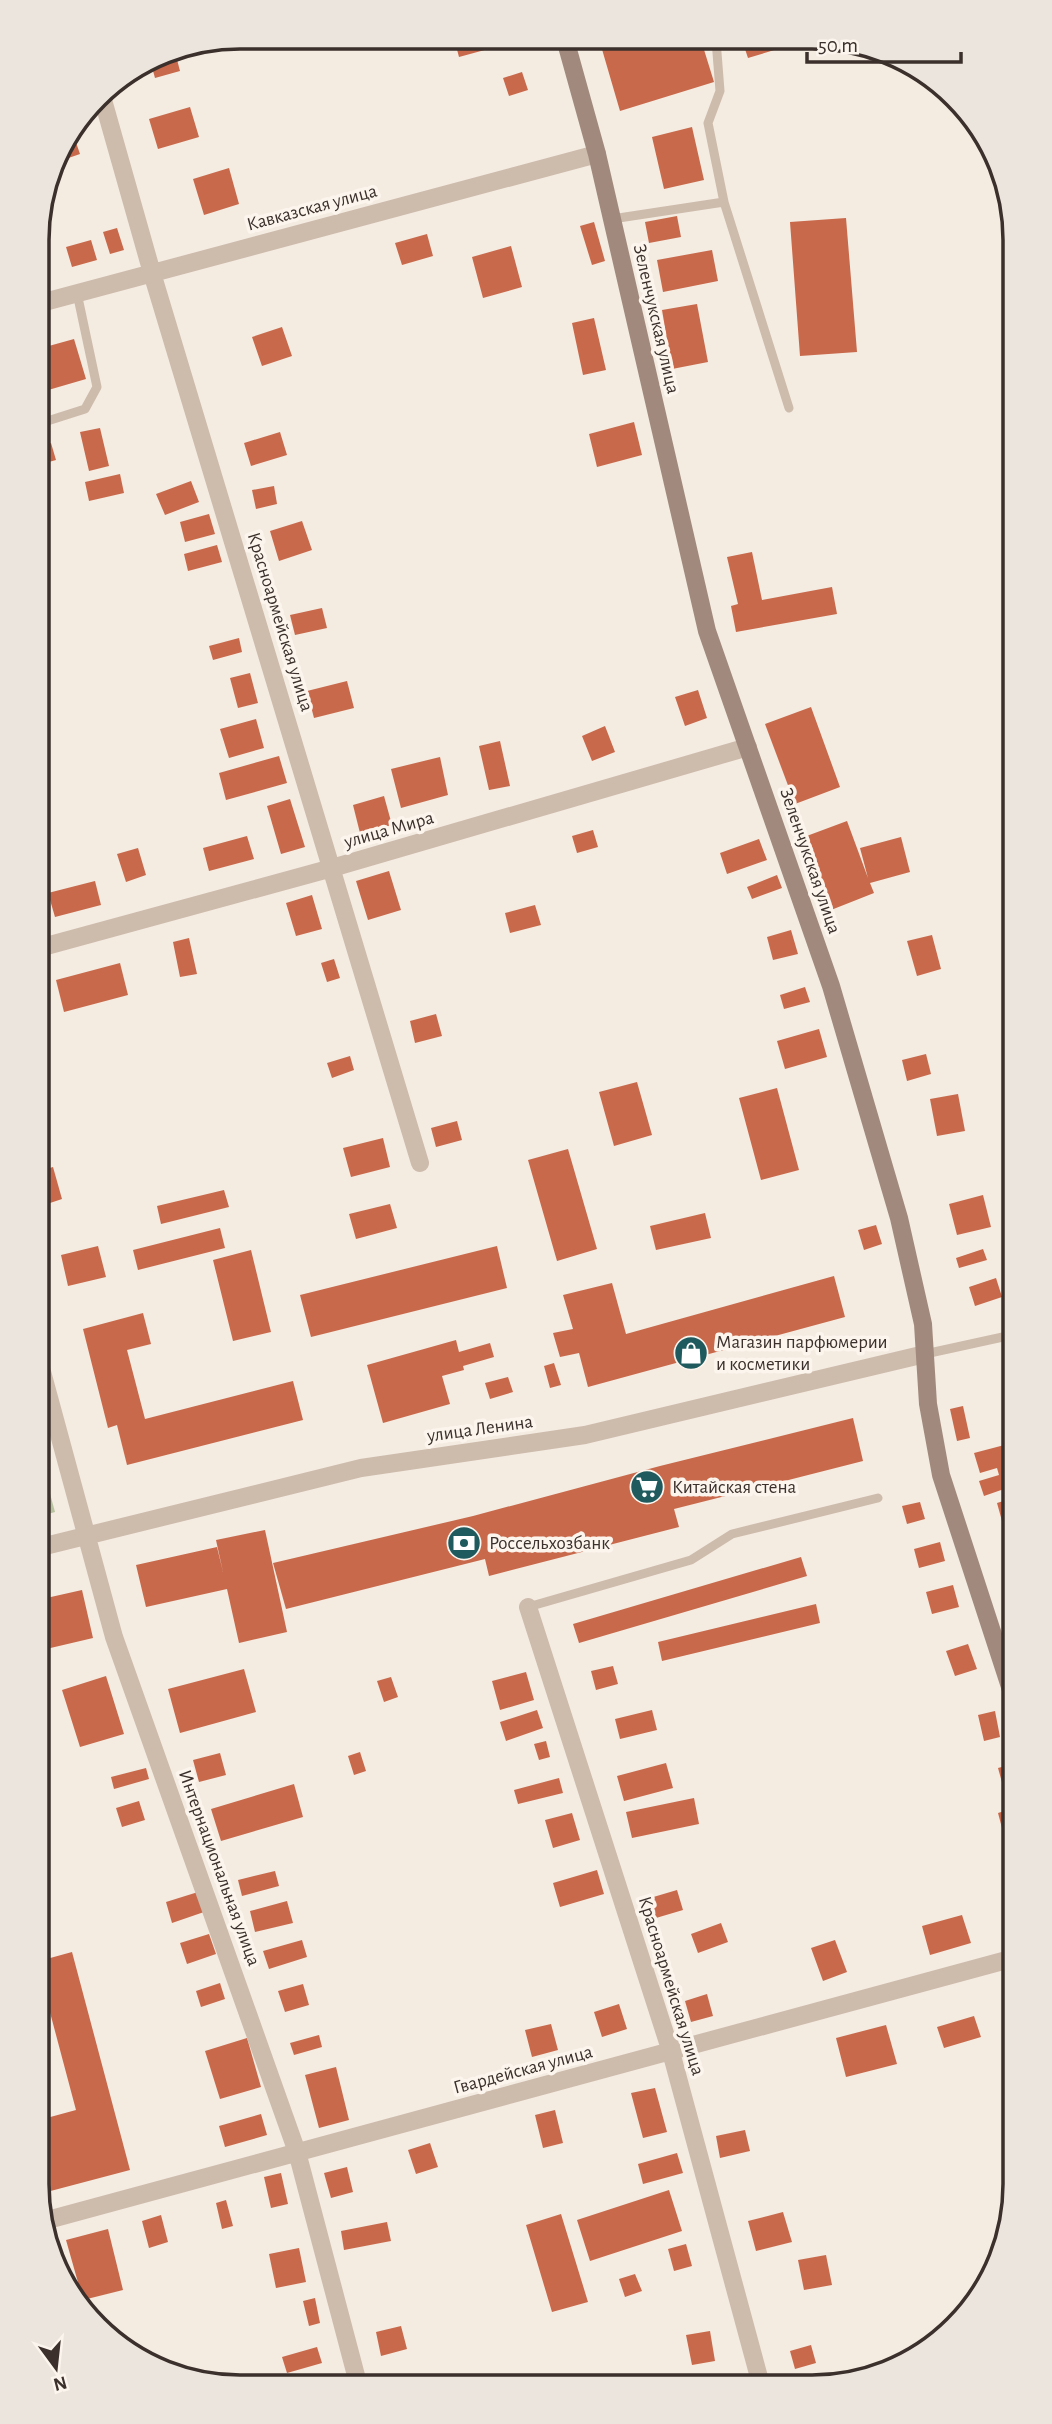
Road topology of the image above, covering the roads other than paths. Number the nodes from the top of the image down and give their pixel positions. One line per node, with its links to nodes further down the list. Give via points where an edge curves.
1 (568, 49): 4 (street, Зеленчукская улица)
2 (717, 49): 5 (lane, via 720,91 708,123)
3 (105, 105): 7 (street, Красноармейская улица)
4 (597, 154): 6 (street, Зеленчукская улица); 7 (street, Кавказская улица)
5 (724, 202): 6 (lane); 10 (lane)
6 (612, 219): 12 (street, Зеленчукская улица, via 707,631)
7 (152, 273): 8 (street, Кавказская улица); 13 (street, Красноармейская улица)
8 (77, 293): 9 (street, Кавказская улица); 11 (lane, via 97,387 85,409)
9 (49, 301)
10 (789, 408)
11 (49, 420)
12 (748, 747): 13 (street, улица Мира); 17 (street, Зеленчукская улица, via 831,985 899,1218 923,1324)
13 (332, 868): 14 (street, улица Мира); 15 (street, Красноармейская улица)
14 (49, 946)
15 (420, 1163)
16 (1003, 1337): 17 (lane)
17 (925, 1354): 20 (street, улица Ленина, via 585,1435 361,1468); 23 (street, Зеленчукская улица, via 928,1404 941,1475)
18 (49, 1399): 20 (street, Интернациональная улица)
19 (878, 1498): 22 (lane, via 732,1534 691,1560)
20 (85, 1537): 21 (street, улица Ленина); 26 (street, Интернациональная улица, via 114,1637)
21 (49, 1545)
22 (528, 1607): 25 (street, Красноармейская улица)
23 (1003, 1665)
24 (1003, 1961): 25 (street, Гвардейская улица)
25 (671, 2052): 26 (street, Гвардейская улица); 29 (street, Красноармейская улица)
26 (297, 2152): 27 (street, Гвардейская улица); 28 (street, Интернациональная улица)
27 (53, 2219)
28 (356, 2375)
29 (758, 2375)

